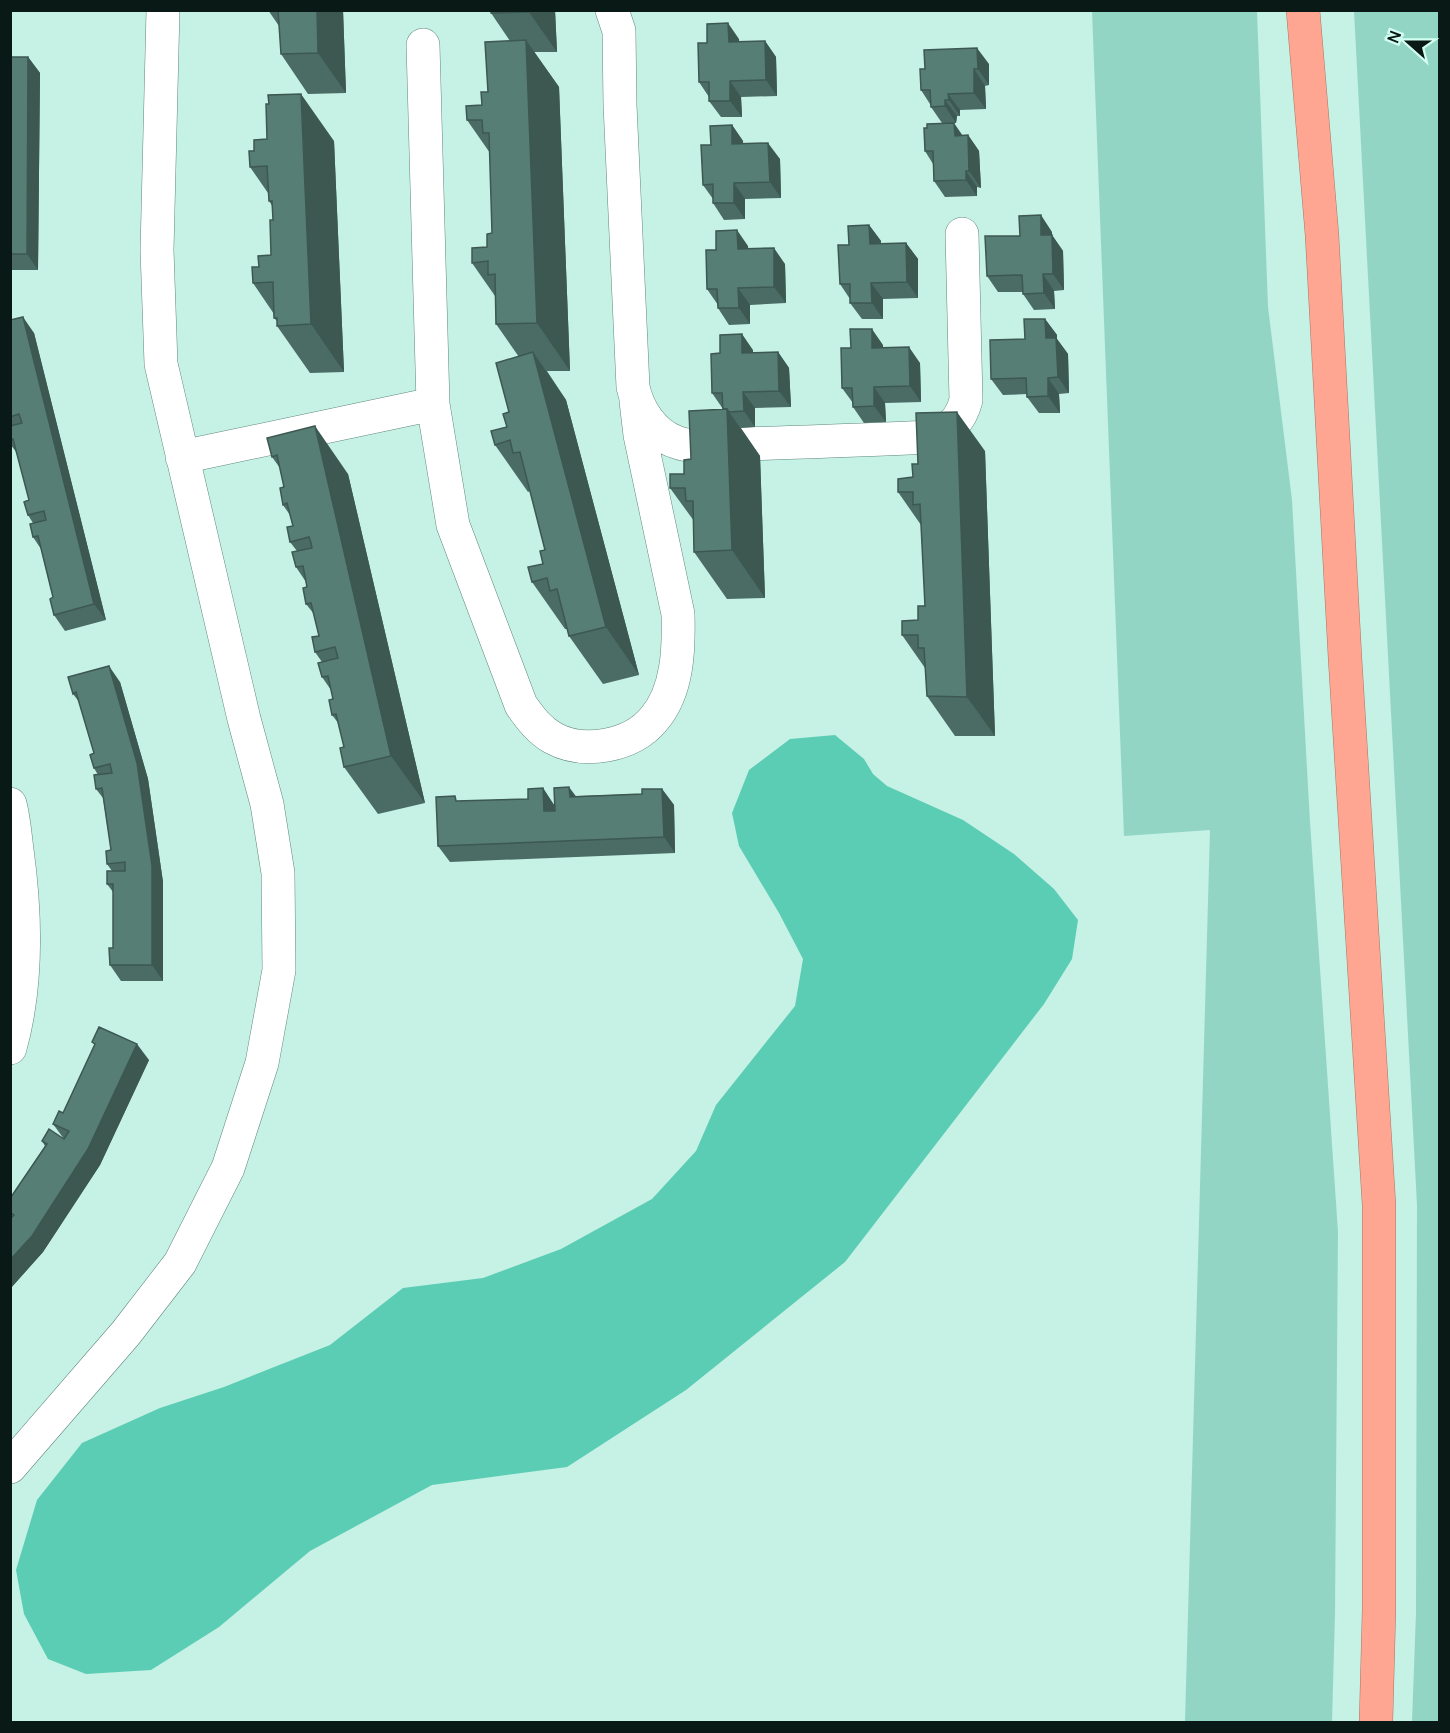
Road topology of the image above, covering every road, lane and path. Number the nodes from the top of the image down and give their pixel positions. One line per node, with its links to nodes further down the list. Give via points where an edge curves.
1 (164, 10): 8 (street, via 157,250 161,364)
2 (612, 10): 6 (street, via 619,31)
3 (1303, 10): 12 (highway, via 1322,235 1379,1205)
4 (423, 45): 7 (street)
5 (962, 234): 6 (street, via 966,400 958,419 940,434 840,441 687,444 658,431)
6 (636, 401): 7 (street, via 678,614 679,644 676,670 655,719 632,736 600,746 570,745 554,739 532,722 521,705 453,525)
7 (433, 404): 8 (street)
8 (182, 457): 11 (street, via 267,804 278,873 279,970 262,1063 228,1168 180,1263 126,1333)
9 (10, 804): 10 (street, via 20,867 23,953 18,1014)
10 (10, 1048)
11 (16, 1448)
12 (1376, 1722)

